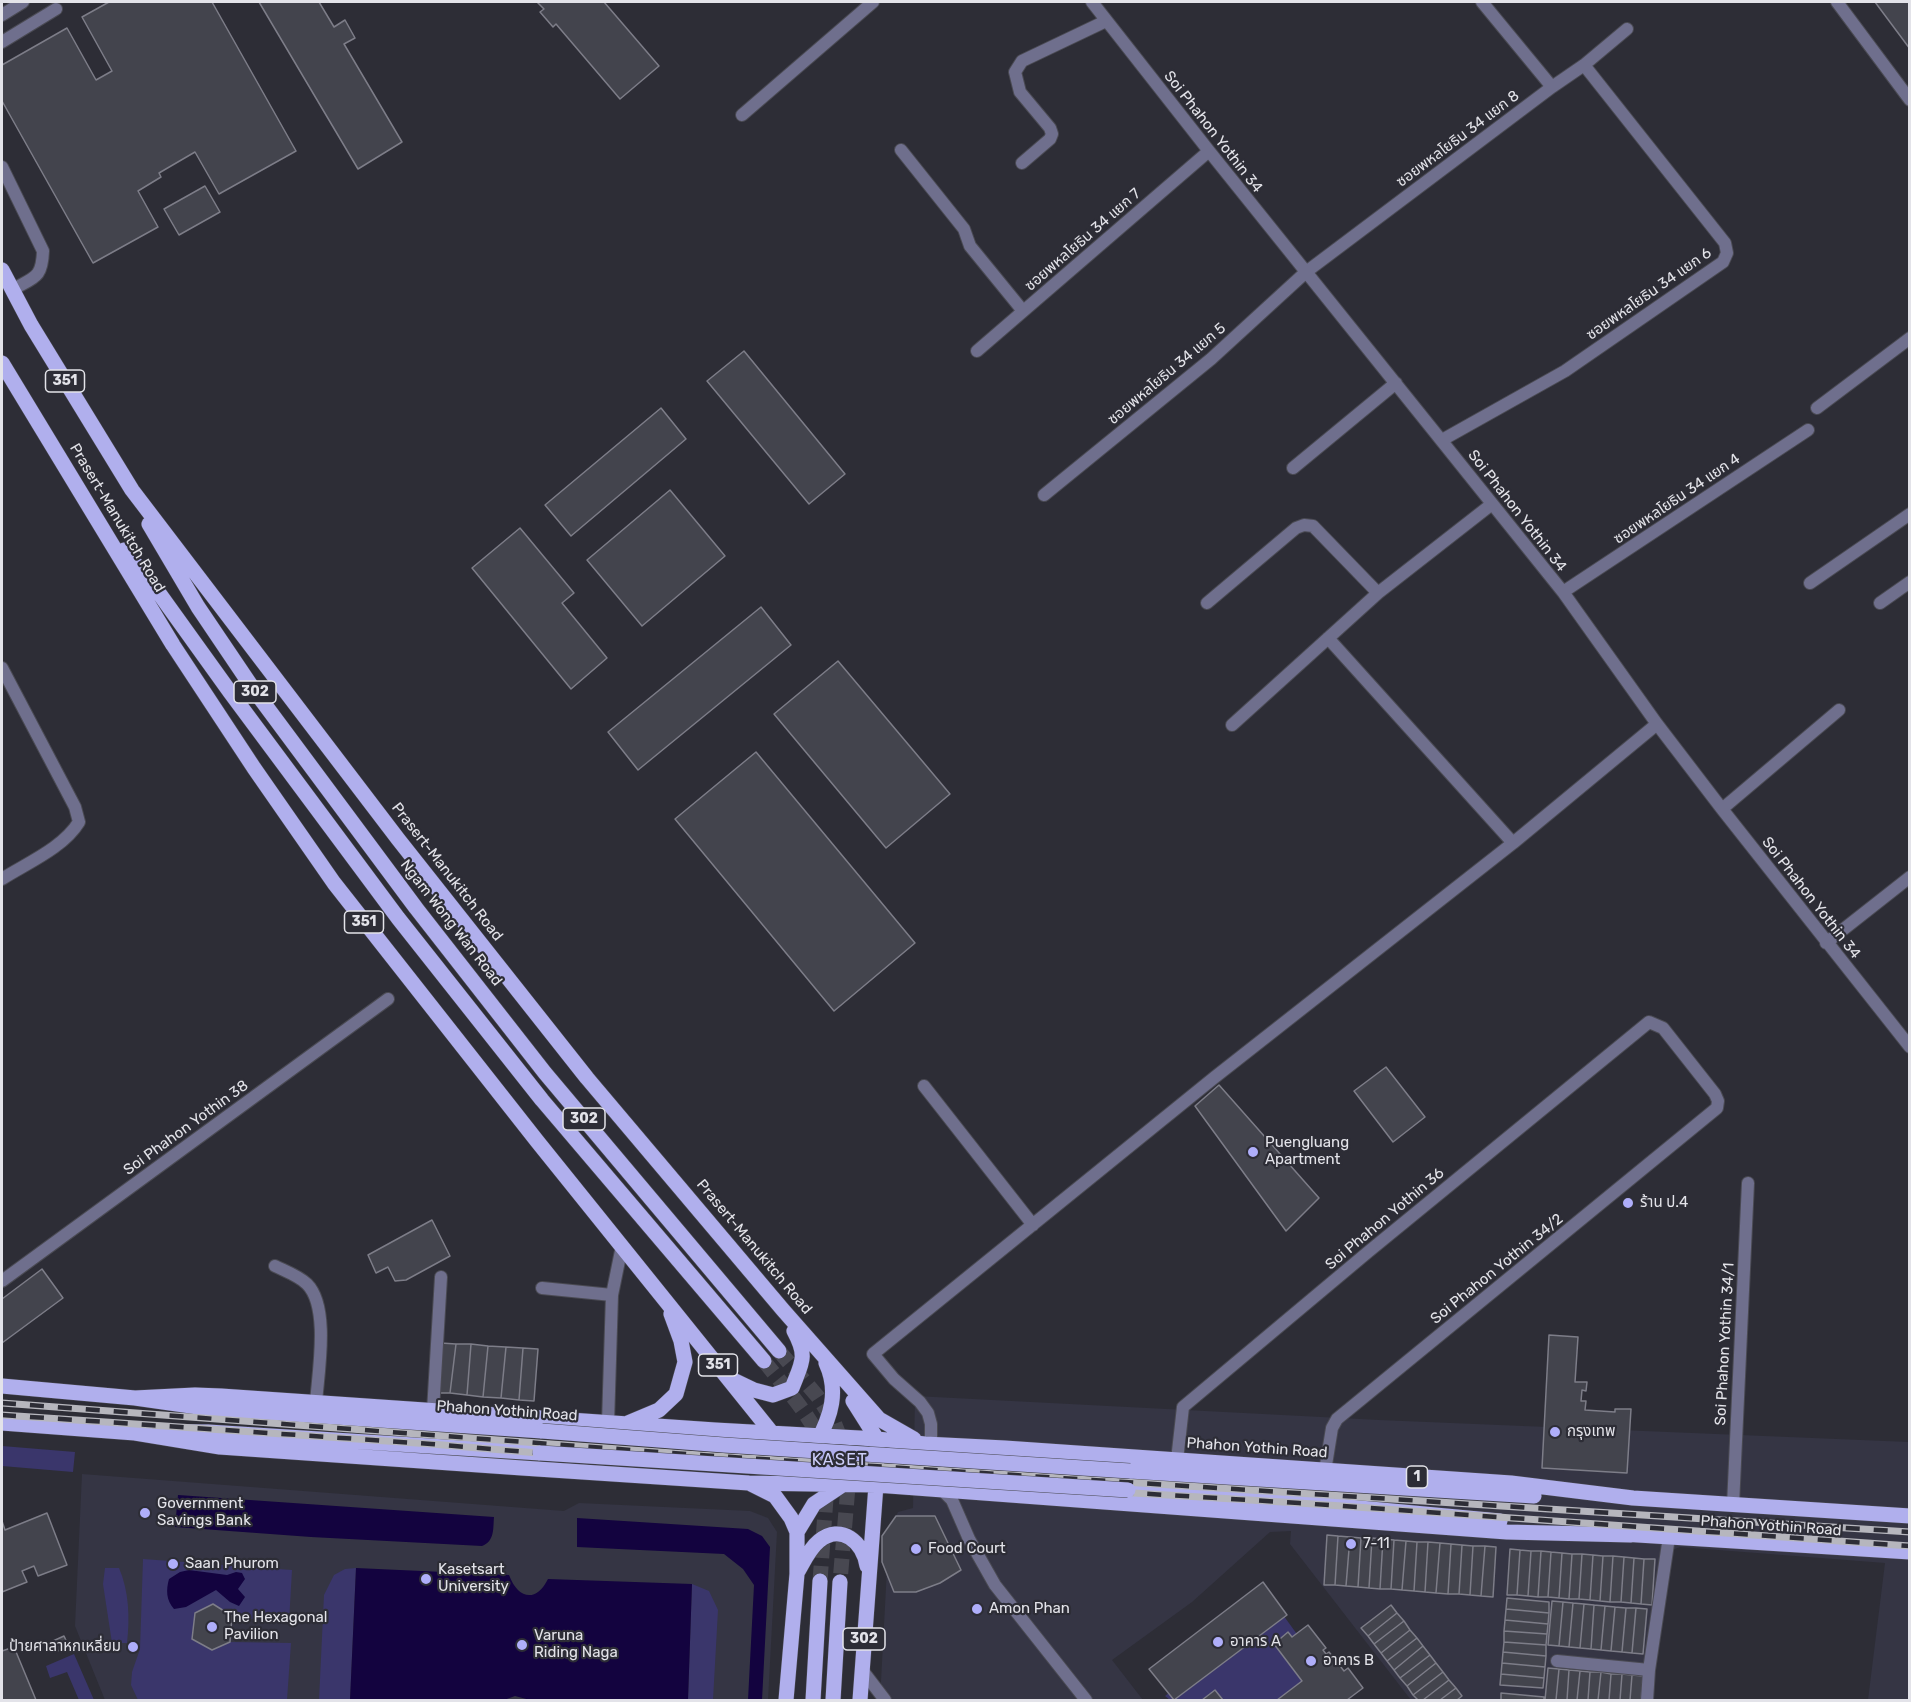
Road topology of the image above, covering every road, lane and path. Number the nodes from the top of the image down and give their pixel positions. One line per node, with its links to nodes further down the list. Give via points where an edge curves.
1 (23, 2): 7 (street)
2 (873, 2): 14 (street)
3 (1092, 2): 8 (street, Soi Phahon Yothin 34)
4 (1482, 2): 12 (street)
5 (1837, 2): 13 (street)
6 (56, 9): 10 (street)
7 (2, 15)
8 (1106, 21): 16 (street, Soi Phahon Yothin 34); 17 (street, via 1022,61 1015,72 1020,92 1052,134)
9 (1627, 29): 11 (street, ซอยพหลโยธิน 34 แยก 8)
10 (2, 42)
11 (1584, 65): 12 (street, ซอยพหลโยธิน 34 แยก 8); 29 (street, ซอยพหลโยธิน 34 แยก 6, via 1725,243 1727,253 1723,262 1565,371)
12 (1551, 87): 20 (street, ซอยพหลโยธิน 34 แยก 8)
13 (1910, 100)
14 (742, 115)
15 (901, 150): 22 (street)
16 (1209, 151): 20 (street, Soi Phahon Yothin 34); 22 (street, ซอยพหลโยธิน 34 แยก 7)
17 (1022, 163)
18 (2, 167): 21 (street, via 43,251 39,274)
19 (2, 270): 21 (main road, Prasert-Manukitch Road / 351)
20 (1306, 272): 26 (street, Soi Phahon Yothin 34); 32 (street, ซอยพหลโยธิน 34 แยก 5, via 1211,359)
21 (12, 290): 31 (main road, Prasert-Manukitch Road / 351)
22 (1023, 311): 24 (street, ซอยพหลโยธิน 34 แยก 7)
23 (1910, 338): 27 (street)
24 (977, 351)
25 (2, 363): 35 (main road, Prasert-Manukitch Road / 351)
26 (1396, 383): 29 (street, Soi Phahon Yothin 34); 30 (street)
27 (1817, 408)
28 (1808, 430): 38 (street, ซอยพหลโยธิน 34 แยก 4)
29 (1442, 440): 33 (street, Soi Phahon Yothin 34)
30 (1293, 468)
31 (132, 490): 65 (main road, Prasert-Manukitch Road / 351, via 586,1078); 66 (main road, Ngam Wong Wan Road / 302, via 177,573 254,690 396,882 545,1073)
32 (1044, 495)
33 (1492, 504): 38 (street, Soi Phahon Yothin 34); 39 (street)
34 (1910, 514): 37 (street)
35 (97, 521): 58 (main road, Prasert-Manukitch Road / 351, via 173,645 334,883); 68 (main road, 302, via 156,589 398,918 542,1100)
36 (1910, 582): 41 (street)
37 (1810, 583)
38 (1563, 592): 45 (street, Soi Phahon Yothin 34)
39 (1378, 593): 40 (street, via 1312,526 1304,525); 42 (street)
40 (1207, 603)
41 (1880, 603)
42 (1328, 638): 46 (street); 48 (street)
43 (2, 668): 50 (street, via 75,807 79,822 56,846)
44 (1839, 710): 47 (street)
45 (1657, 724): 47 (street, Soi Phahon Yothin 34); 48 (street)
46 (1232, 725)
47 (1722, 809): 51 (street, Soi Phahon Yothin 34)
48 (1513, 843): 57 (street)
49 (1910, 877): 51 (street)
50 (2, 879)
51 (1826, 943): 53 (street, Soi Phahon Yothin 34)
52 (388, 999): 61 (street, Soi Phahon Yothin 38)
53 (1910, 1047)
54 (924, 1086): 57 (street)
55 (1717, 1108): 85 (street, Soi Phahon Yothin 36, via 1714,1094 1669,1036 1649,1022 1183,1407); 87 (street, Soi Phahon Yothin 34/2, via 1337,1419)
56 (1748, 1184): 96 (street, Soi Phahon Yothin 34/1)
57 (1033, 1225): 82 (street, via 873,1354 928,1413 932,1424)
58 (622, 1246): 63 (street); 64 (main road, Prasert-Manukitch Road / 351)
59 (275, 1266): 73 (street, via 306,1283 314,1292 321,1333)
60 (441, 1276): 74 (street)
61 (2, 1281)
62 (543, 1288): 63 (street)
63 (612, 1294): 76 (street)
64 (665, 1298): 69 (main road, Prasert-Manukitch Road / 351); 77 (main road, via 685,1362 676,1394 659,1410)
65 (783, 1310): 67 (main road, Prasert-Manukitch Road / 351); 69 (main road, via 802,1348 802,1362 792,1388 772,1395)
66 (779, 1352)
67 (820, 1352): 70 (main road, Prasert-Manukitch Road / 351); 80 (main road, via 831,1374 833,1393 832,1407)
68 (764, 1361)
69 (728, 1377): 79 (main road, Prasert-Manukitch Road / 351)
70 (844, 1379): 81 (main road); 82 (main road, Prasert-Manukitch Road / 351, via 879,1419)
71 (2, 1386): 72 (main road, Phahon Yothin Road)
72 (135, 1398): 73 (main road, Phahon Yothin Road, via 195,1395); 95 (main road, Phahon Yothin Road, bridge, via 205,1408 723,1445 1546,1496)
73 (316, 1403): 74 (main road, Phahon Yothin Road)
74 (433, 1411): 76 (main road, Phahon Yothin Road)
75 (2, 1423): 78 (main road, Phahon Yothin Road)
76 (608, 1423): 77 (main road, Phahon Yothin Road)
77 (625, 1424): 79 (main road, Phahon Yothin Road); 88 (main road, via 650,1433 658,1455 650,1468)
78 (135, 1433): 88 (main road, Phahon Yothin Road, via 219,1447); 99 (main road, Phahon Yothin Road, bridge, via 208,1432 1128,1490)
79 (772, 1433): 80 (main road, Phahon Yothin Road); 84 (main road)
80 (820, 1435): 81 (main road, Phahon Yothin Road); 84 (main road)
81 (877, 1439): 82 (main road, Phahon Yothin Road); 86 (main road)
82 (928, 1444): 83 (main road, Phahon Yothin Road / 1); 86 (main road)
83 (1005, 1448): 85 (main road, Phahon Yothin Road / 1); 94 (main road)
84 (808, 1454): 89 (main road); 91 (main road)
85 (1176, 1460): 87 (main road, Phahon Yothin Road / 1)
86 (877, 1464): 89 (main road); 92 (main road)
87 (1325, 1471): 95 (main road, Phahon Yothin Road / 1, via 1511,1484)
88 (623, 1474): 90 (main road, Phahon Yothin Road)
89 (851, 1480): 91 (main road, Phahon Yothin Road); 92 (main road, Phahon Yothin Road); 98 (main road, via 814,1504)
90 (748, 1483): 91 (main road, Phahon Yothin Road); 98 (main road, via 774,1496)
91 (769, 1483)
92 (876, 1485): 93 (main road, Phahon Yothin Road); 103 (main road, 302)
93 (942, 1490): 94 (main road, Phahon Yothin Road); 114 (street, via 952,1500 995,1585)
94 (1002, 1495): 99 (main road, Phahon Yothin Road, via 1507,1532)
95 (1633, 1498): 96 (main road, Phahon Yothin Road / 1)
96 (1733, 1505): 97 (main road, Phahon Yothin Road / 1)
97 (1910, 1516)
98 (797, 1532): 102 (main road)
99 (1631, 1534): 100 (main road, Phahon Yothin Road)
100 (1669, 1537): 101 (main road, Phahon Yothin Road); 108 (street)
101 (1910, 1552)
102 (797, 1574): 103 (main road, via 818,1542 837,1533 848,1536 862,1548); 109 (main road)
103 (869, 1578): 107 (main road, 302)
104 (820, 1581): 110 (main road)
105 (840, 1582): 111 (main road, 302)
106 (1557, 1660): 108 (street)
107 (862, 1670): 112 (main road, 302); 113 (street)
108 (1649, 1670): 115 (street)
109 (786, 1701)
110 (813, 1701)
111 (833, 1701)
112 (860, 1701)
113 (885, 1701)
114 (1086, 1701)
115 (1647, 1701)

